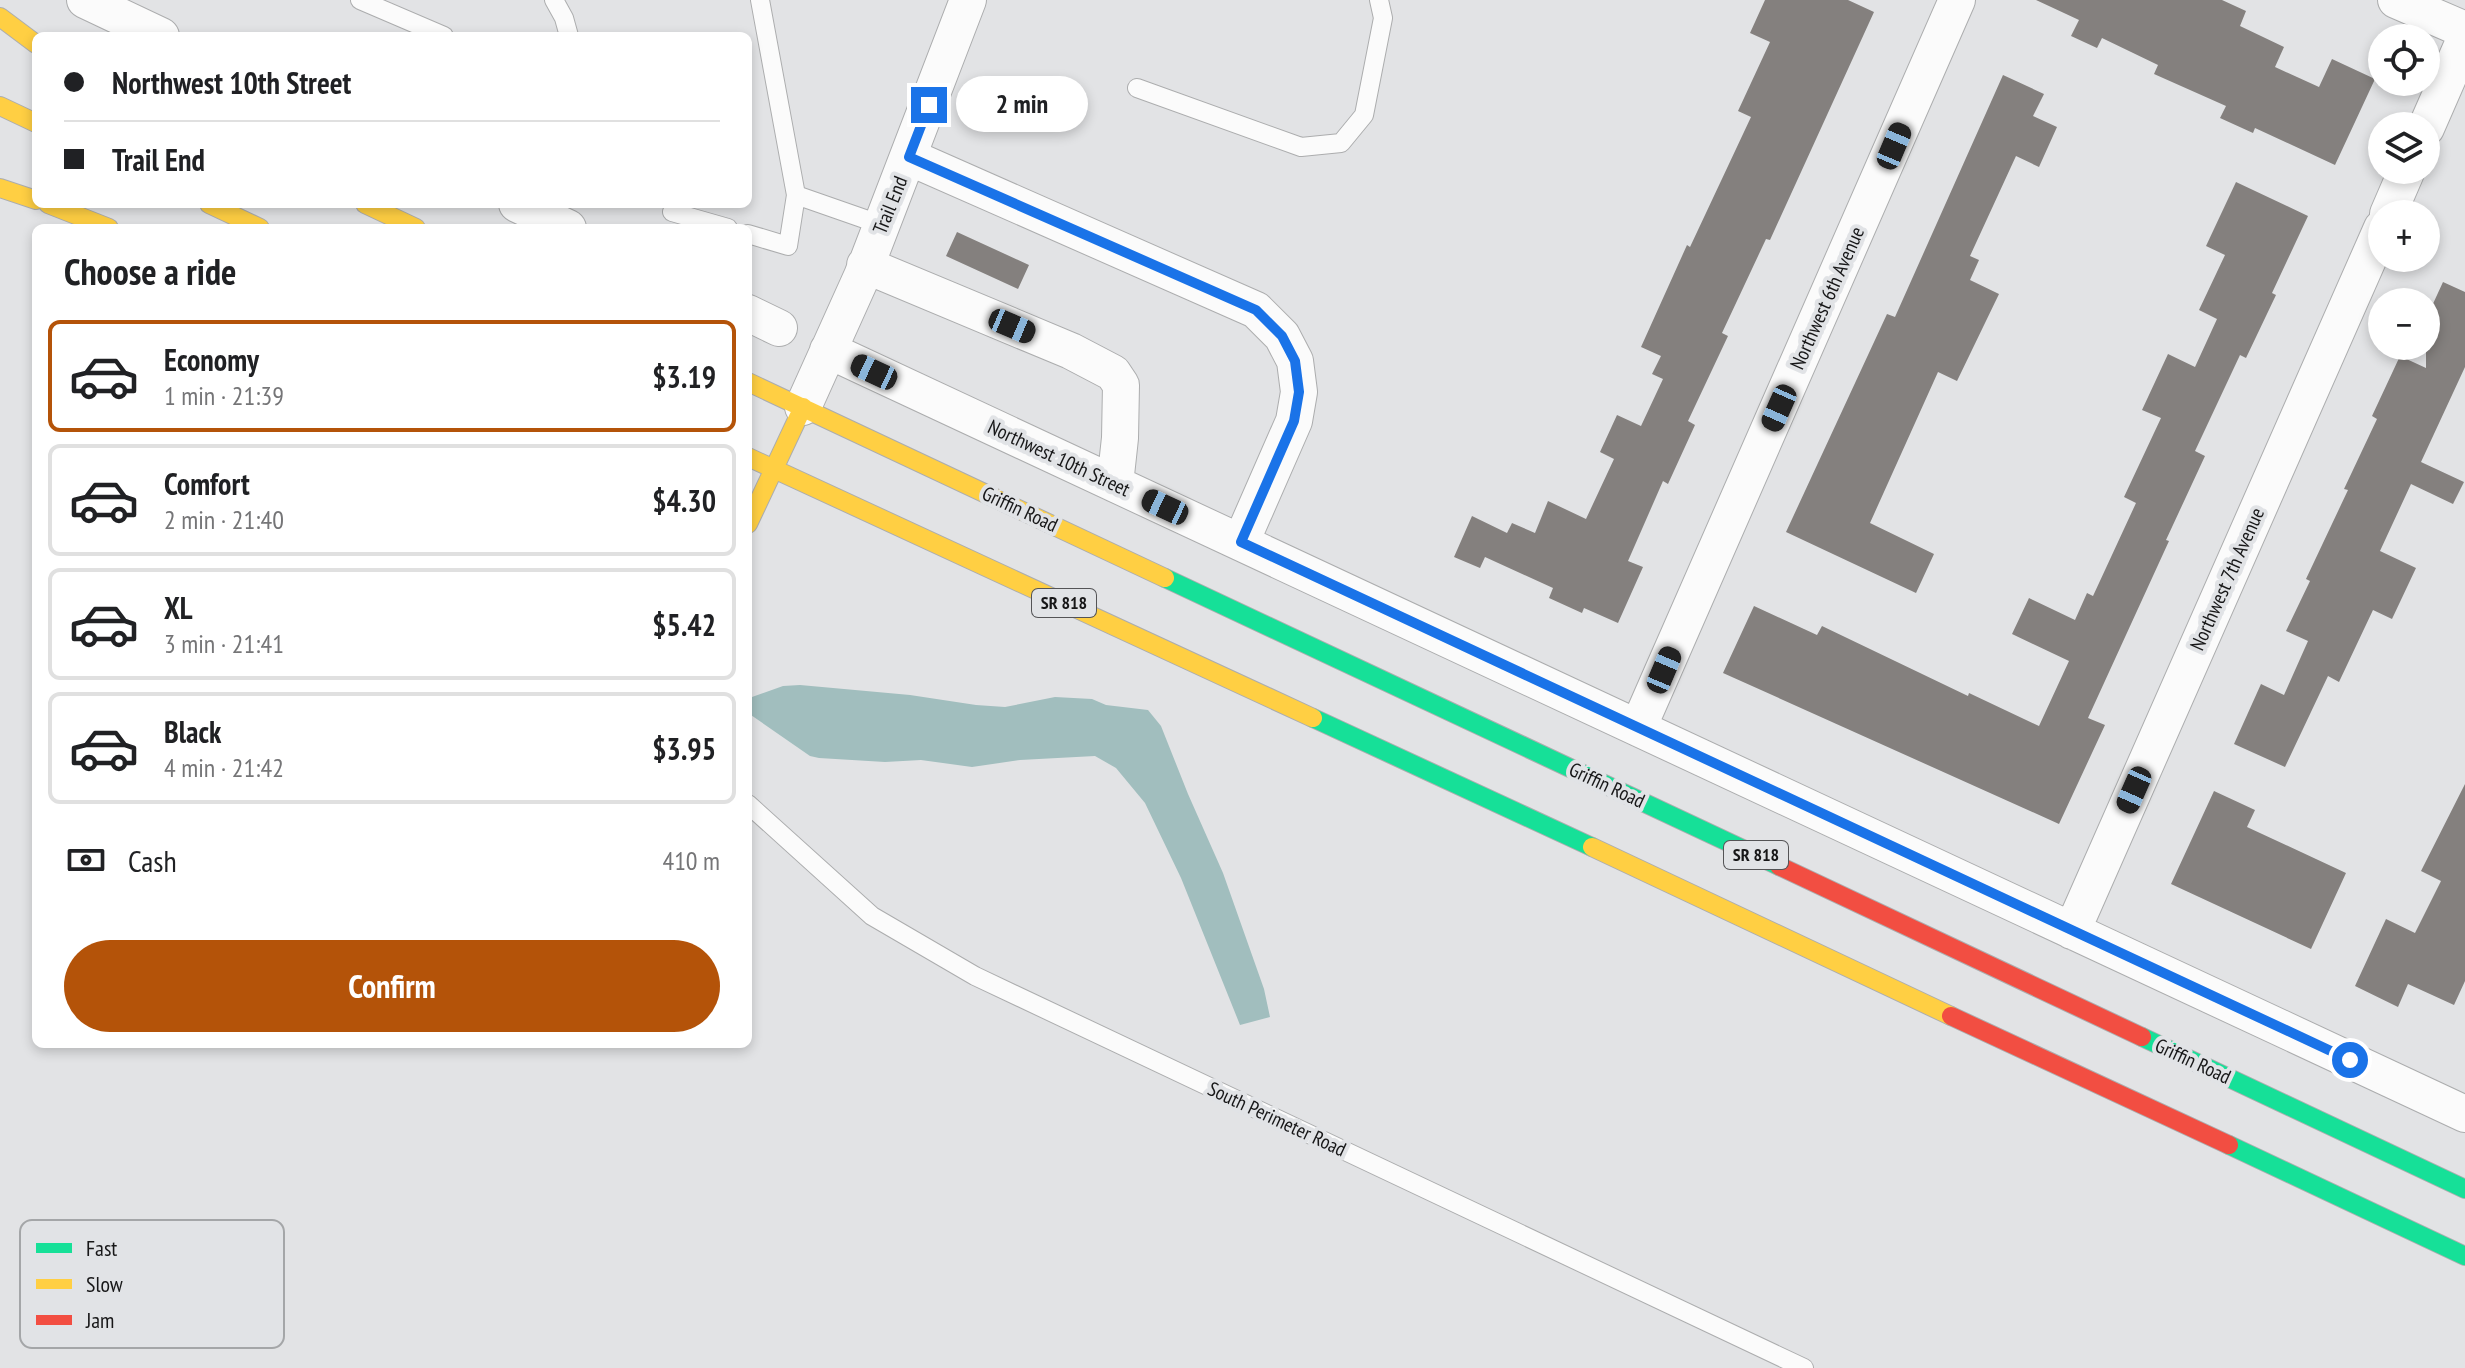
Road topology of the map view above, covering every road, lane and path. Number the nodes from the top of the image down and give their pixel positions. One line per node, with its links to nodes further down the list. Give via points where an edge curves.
1 (85, 0): 12 (street)
2 (360, 0): 13 (lane)
3 (554, 0): 14 (lane)
4 (760, 0): 15 (lane)
5 (968, 0): 23 (street, Trail End)
6 (1379, 0): 19 (lane, via 1383,18 1364,115 1341,143 1301,147)
7 (1957, 0): 49 (street, Northwest 6th Avenue)
8 (2396, 0): 10 (street)
9 (0, 17): 17 (main road)
10 (2465, 30)
11 (0, 31): 18 (main road)
12 (153, 32)
13 (435, 32)
14 (568, 32)
15 (756, 36): 25 (lane)
16 (2465, 39): 21 (street)
17 (32, 43)
18 (32, 44)
19 (1137, 88)
20 (0, 106): 22 (main road)
21 (2433, 112)
22 (32, 121)
23 (909, 157): 37 (street, Trail End); 48 (street, via 1256,310 1282,336 1295,361 1299,392 1294,421)
24 (0, 188): 26 (main road)
25 (796, 195): 37 (lane); 38 (lane, via 788,246)
26 (32, 199)
27 (58, 208): 32 (main road)
28 (218, 208): 33 (main road)
29 (374, 208): 34 (main road)
30 (526, 208): 35 (street)
31 (671, 215): 36 (lane)
32 (99, 224)
33 (252, 224)
34 (408, 224)
35 (560, 224)
36 (710, 224)
37 (882, 225): 40 (street, Trail End)
38 (752, 235)
39 (2368, 260): 51 (street, Northwest 7th Avenue)
40 (865, 265): 41 (street, Trail End); 46 (street, via 1113,373 1121,385)
41 (828, 350): 43 (street, Trail End); 46 (street, Northwest 10th Street)
42 (752, 384): 43 (main road, Griffin Road / SR 818)
43 (803, 407): 45 (main road); 53 (main road, Griffin Road / SR 818)
44 (752, 459): 45 (main road, SR 818)
45 (774, 469): 47 (main road); 54 (main road, SR 818)
46 (1115, 484): 48 (street, Northwest 10th Street)
47 (752, 516)
48 (1241, 542): 49 (street, Northwest 10th Street)
49 (1638, 728): 51 (street, Northwest 10th Street)
50 (752, 808): 55 (lane, South Perimeter Road, via 872,916 975,976)
51 (2072, 931): 52 (street, Northwest 10th Street)
52 (2465, 1114)
53 (2465, 1189)
54 (2465, 1256)
55 (1804, 1368)

